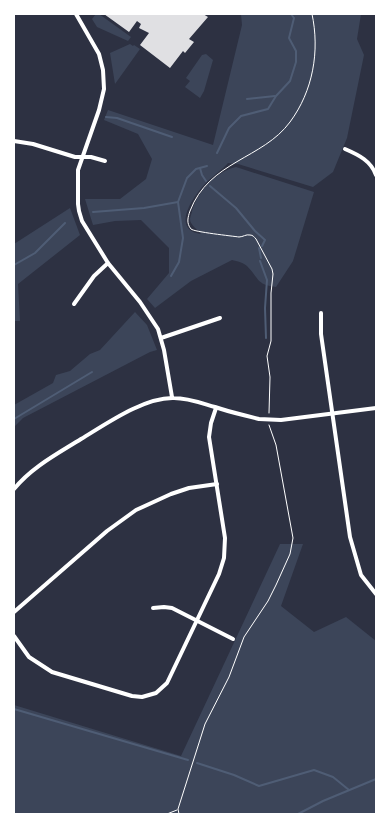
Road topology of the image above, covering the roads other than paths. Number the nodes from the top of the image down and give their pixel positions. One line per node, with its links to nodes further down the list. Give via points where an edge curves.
1 (76, 14): 4 (street, via 96,47 103,70 104,89)
2 (14, 141): 4 (street)
3 (345, 149): 6 (street, via 361,156 374,168)
4 (83, 158): 5 (street); 7 (street, via 78,170 79,211)
5 (105, 161)
6 (376, 175)
7 (108, 263): 8 (street); 11 (street, via 151,317)
8 (74, 304)
9 (321, 313): 15 (street)
10 (220, 318): 11 (street)
11 (161, 338): 12 (street)
12 (172, 398): 13 (street, via 185,398); 17 (street, via 139,406 115,418 39,465)
13 (216, 408): 15 (street, via 259,420); 16 (street, via 209,437)
14 (376, 408): 15 (street)
15 (332, 413): 18 (street, via 352,546 362,575)
16 (217, 484): 20 (street, via 189,488 136,510); 21 (street, via 225,538 224,558)
17 (14, 489)
18 (376, 594)
19 (154, 608): 21 (street, via 172,608)
20 (14, 612)
21 (196, 621): 22 (street, via 171,676 156,692 142,697 52,672 29,658); 23 (street)
22 (14, 636)
23 (233, 640)

